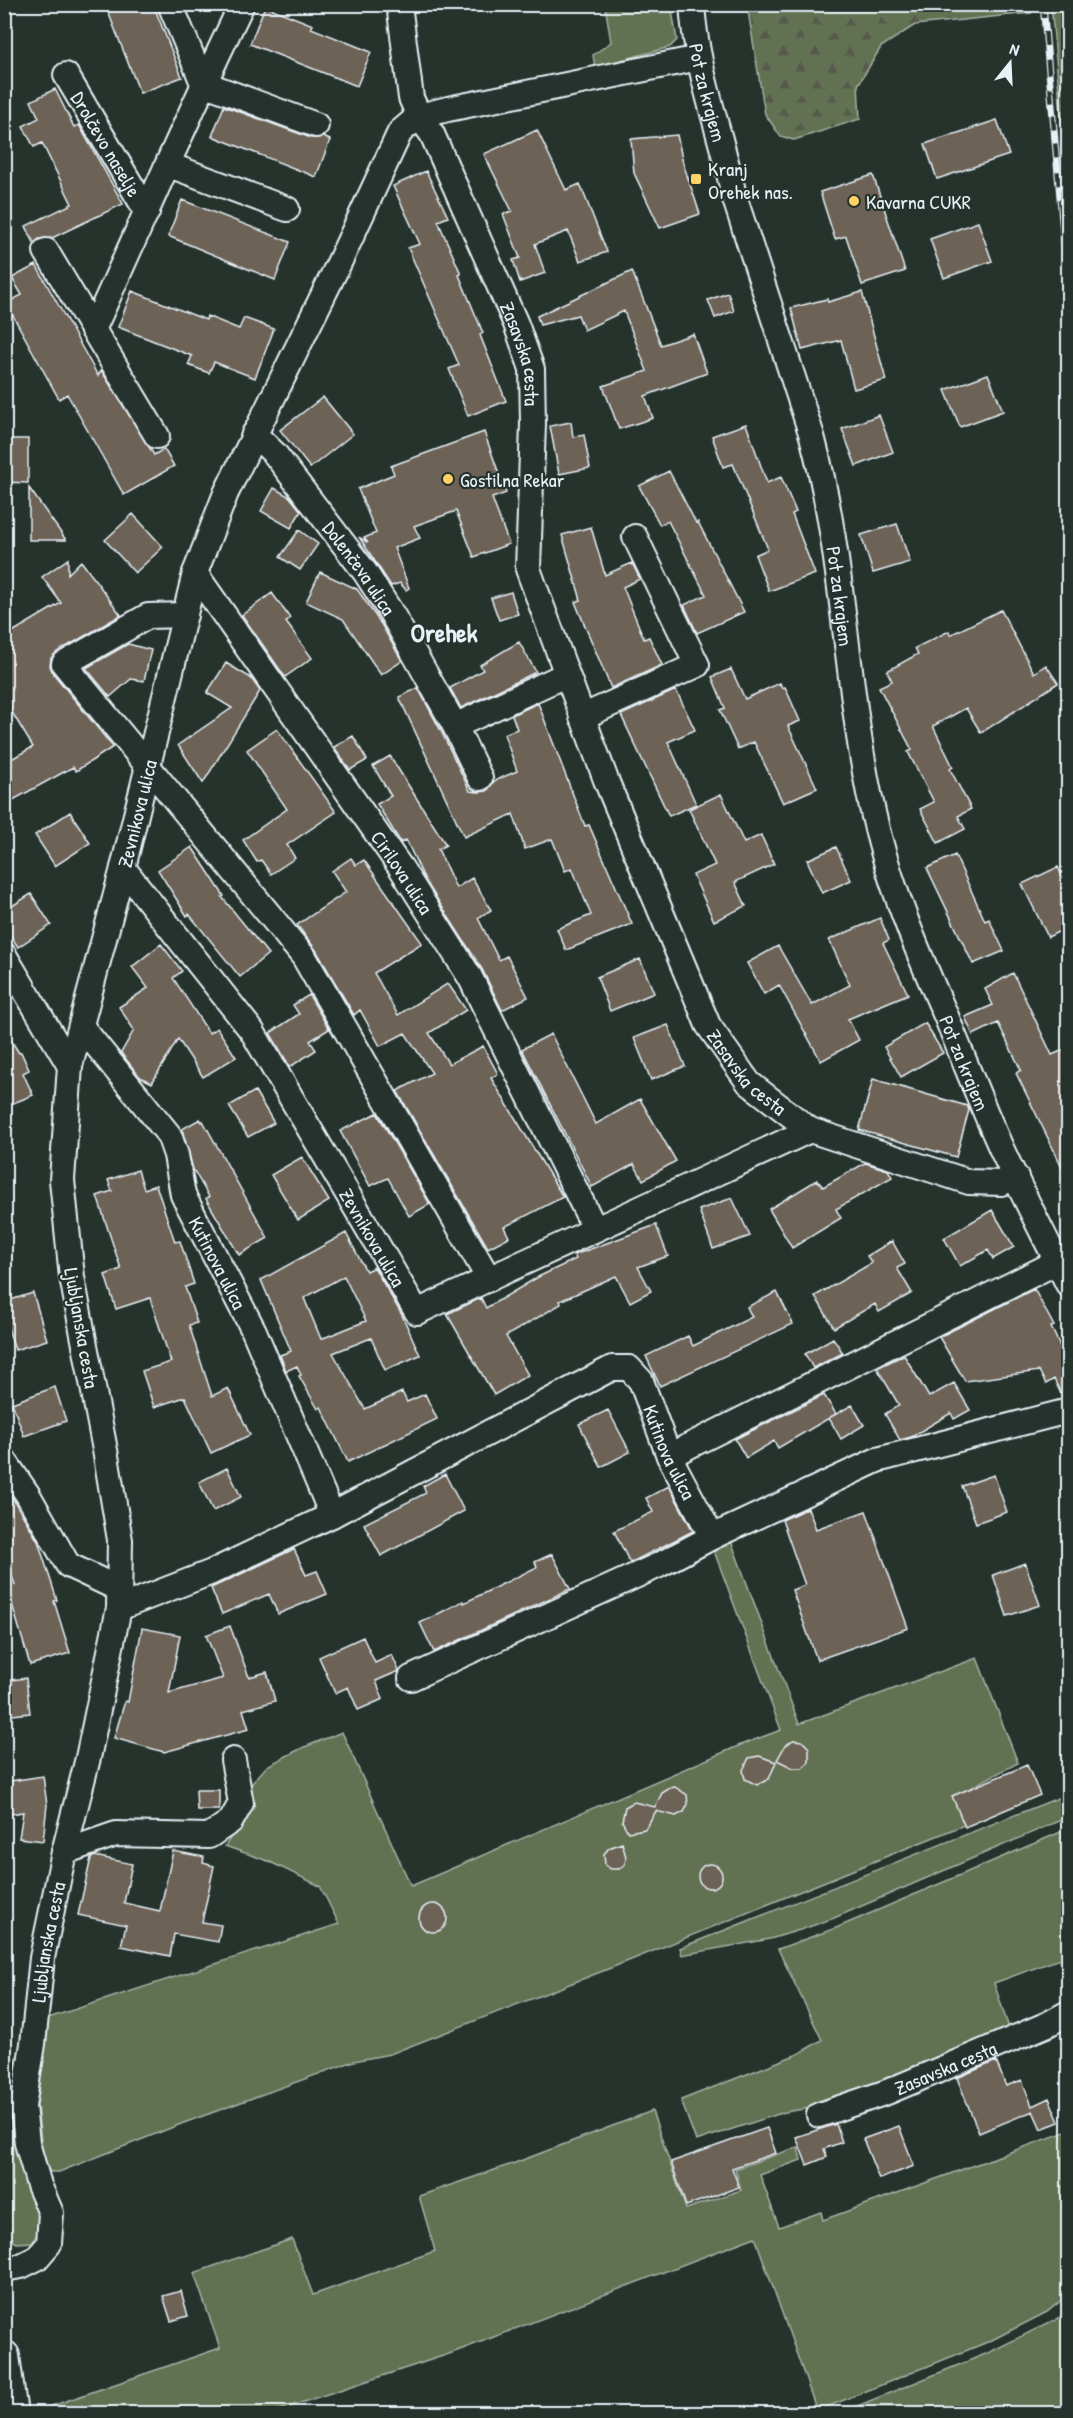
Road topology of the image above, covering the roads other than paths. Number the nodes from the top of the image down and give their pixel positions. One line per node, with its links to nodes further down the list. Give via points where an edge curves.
1 (170, 4): 7 (street)
2 (242, 4): 7 (street, Drolčevo naselje)
3 (399, 4): 8 (street, Zasavska cesta, via 411,98)
4 (692, 4): 5 (street, Pot za krajem)
5 (699, 58): 8 (street); 30 (street, Pot za krajem, via 734,196 822,472 841,585 854,706 878,834 922,959)
6 (66, 75): 12 (street, Drolčevo naselje)
7 (203, 83): 9 (street); 10 (street, Drolčevo naselje)
8 (418, 117): 15 (street, via 400,132); 20 (street, Zasavska cesta, via 432,134 532,369 528,569)
9 (316, 125)
10 (169, 165): 11 (street); 12 (street, Drolčevo naselje)
11 (287, 209)
12 (147, 212): 14 (street, Drolčevo naselje)
13 (46, 251): 14 (street)
14 (93, 330): 16 (street)
15 (254, 434): 18 (street); 22 (street, Dolenčeva ulica, via 275,454 365,572)
16 (157, 436)
17 (635, 537): 21 (street, via 697,665)
18 (195, 573): 19 (street); 31 (street, Cirilova ulica, via 401,867 470,977)
19 (185, 615): 23 (street); 23 (street, via 148,616 64,664)
20 (565, 675): 21 (street, Zasavska cesta); 22 (street)
21 (582, 717): 29 (street, Zasavska cesta, via 708,1025 749,1083)
22 (455, 726): 24 (street, Dolenčeva ulica)
23 (148, 764): 25 (street, Zevnikova ulica); 33 (street, Zevnikova ulica, via 304,957)
24 (480, 778)
25 (123, 868): 27 (street); 33 (street, Zevnikova ulica, via 252,1031 417,1312)
26 (4, 955): 28 (street)
27 (81, 1026): 28 (street); 38 (street, Kutinova ulica, via 169,1135 183,1195 254,1331)
28 (70, 1066): 40 (street, Ljubljanska cesta, via 62,1180 72,1277 120,1540)
29 (810, 1130): 30 (street, Zasavska cesta, via 969,1182 1002,1183); 31 (street, Zevnikova ulica)
30 (1016, 1177): 32 (street)
31 (595, 1229): 33 (street, Zevnikova ulica)
32 (1057, 1262): 34 (street); 36 (street)
33 (489, 1279)
34 (1068, 1284)
35 (1068, 1411): 39 (street, via 877,1460)
36 (669, 1456): 38 (street, Kutinova ulica, via 641,1381 629,1368 612,1368); 39 (street, Kutinova ulica)
37 (4, 1460): 40 (street, via 68,1565)
38 (332, 1515): 40 (street, Kutinova ulica, via 212,1572)
39 (712, 1537): 41 (street)
40 (119, 1598): 43 (street, Ljubljanska cesta, via 88,1758)
41 (411, 1678)
42 (233, 1760): 43 (street, via 241,1803 231,1821 209,1836 116,1834)
43 (63, 1852): 46 (street, Ljubljanska cesta, via 42,1958 23,2106 27,2143 51,2213 49,2244 37,2258)
44 (1068, 2013): 45 (street, Zasavska cesta, via 887,2092)
45 (819, 2115)
46 (4, 2269)
47 (4, 2356): 48 (main road)
48 (12, 2414)

